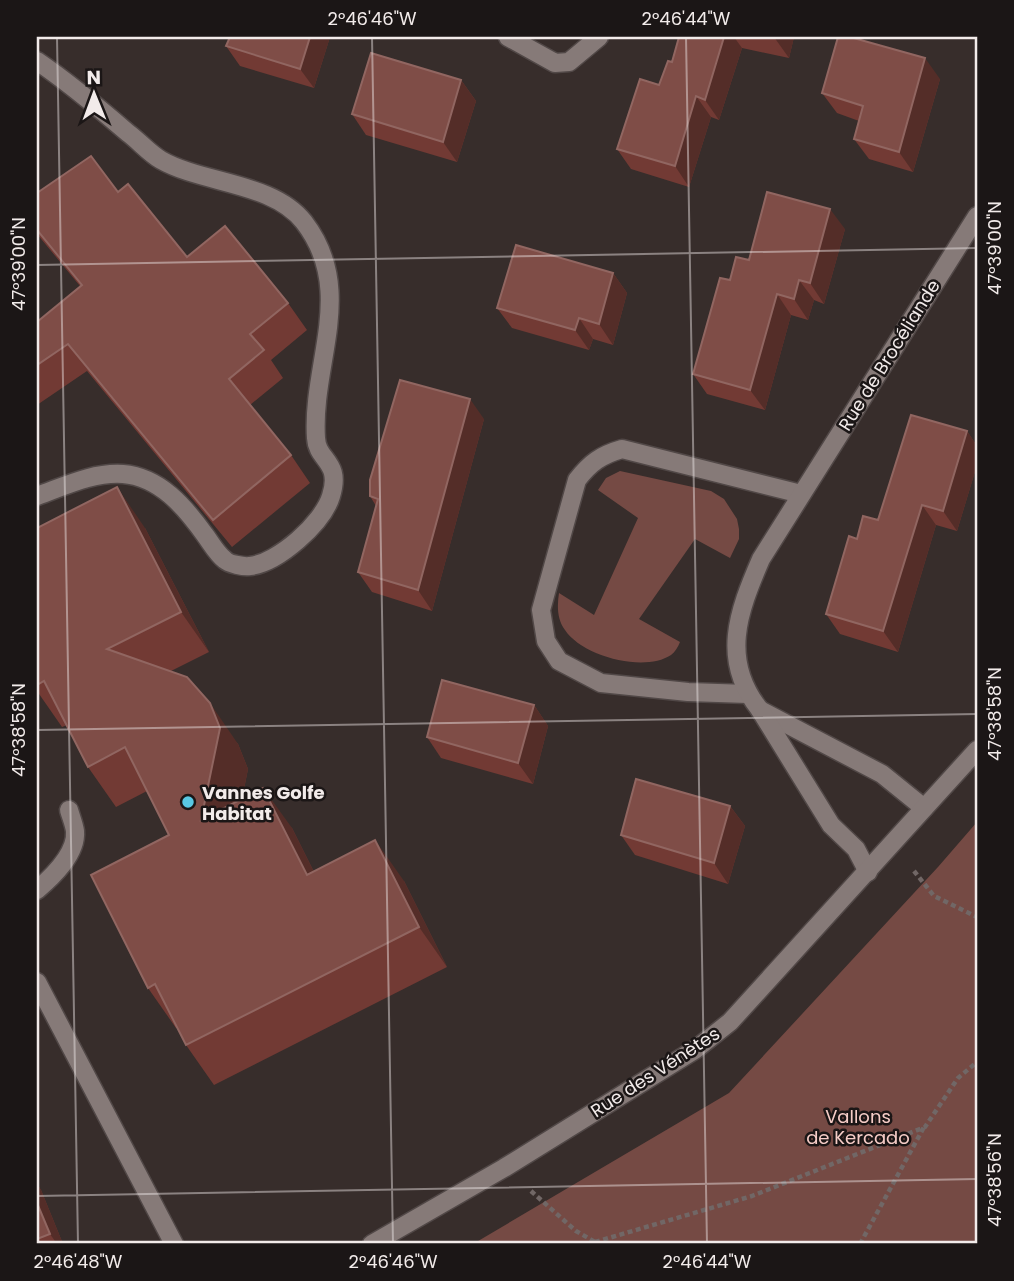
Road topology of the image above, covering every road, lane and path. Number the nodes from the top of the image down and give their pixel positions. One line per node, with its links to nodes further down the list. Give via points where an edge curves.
1 (508, 37): 2 (street, via 555,63 569,62)
2 (598, 37)
3 (37, 61): 6 (street, via 159,159 273,198 303,220 321,250 331,285 316,442 335,474 323,515 274,558 249,567 226,561 185,507 153,482 124,474 92,476)
4 (977, 215): 5 (street, Rue de Brocéliande)
5 (801, 494): 7 (street, Rue de Brocéliande, via 761,559 741,603 735,641); 7 (street, via 622,449 605,454 588,464 577,480 541,610 546,641 559,661 601,683)
6 (37, 496)
7 (748, 694): 8 (street, Rue de Brocéliande)
8 (760, 710): 10 (street, Rue de Brocéliande, via 881,774); 13 (street, Rue de Brocéliande, via 831,825 856,849)
9 (977, 750): 10 (street, Rue des Vénètes)
10 (924, 808): 12 (street, Rue des Vénètes)
11 (69, 810): 14 (street, via 75,833 72,850)
12 (892, 845): 13 (street, Rue des Vénètes); 15 (path, via 934,896)
13 (868, 872): 19 (street, Rue des Vénètes, via 730,1022 696,1049)
14 (37, 890)
15 (977, 917)
16 (37, 982): 21 (street)
17 (977, 1062): 18 (path, via 958,1078)
18 (925, 1127): 20 (path, via 752,1196); 23 (path)
19 (504, 1168): 20 (path, via 576,1231); 22 (street, Rue des Vénètes)
20 (597, 1243)
21 (174, 1244)
22 (372, 1244)
23 (860, 1244)

